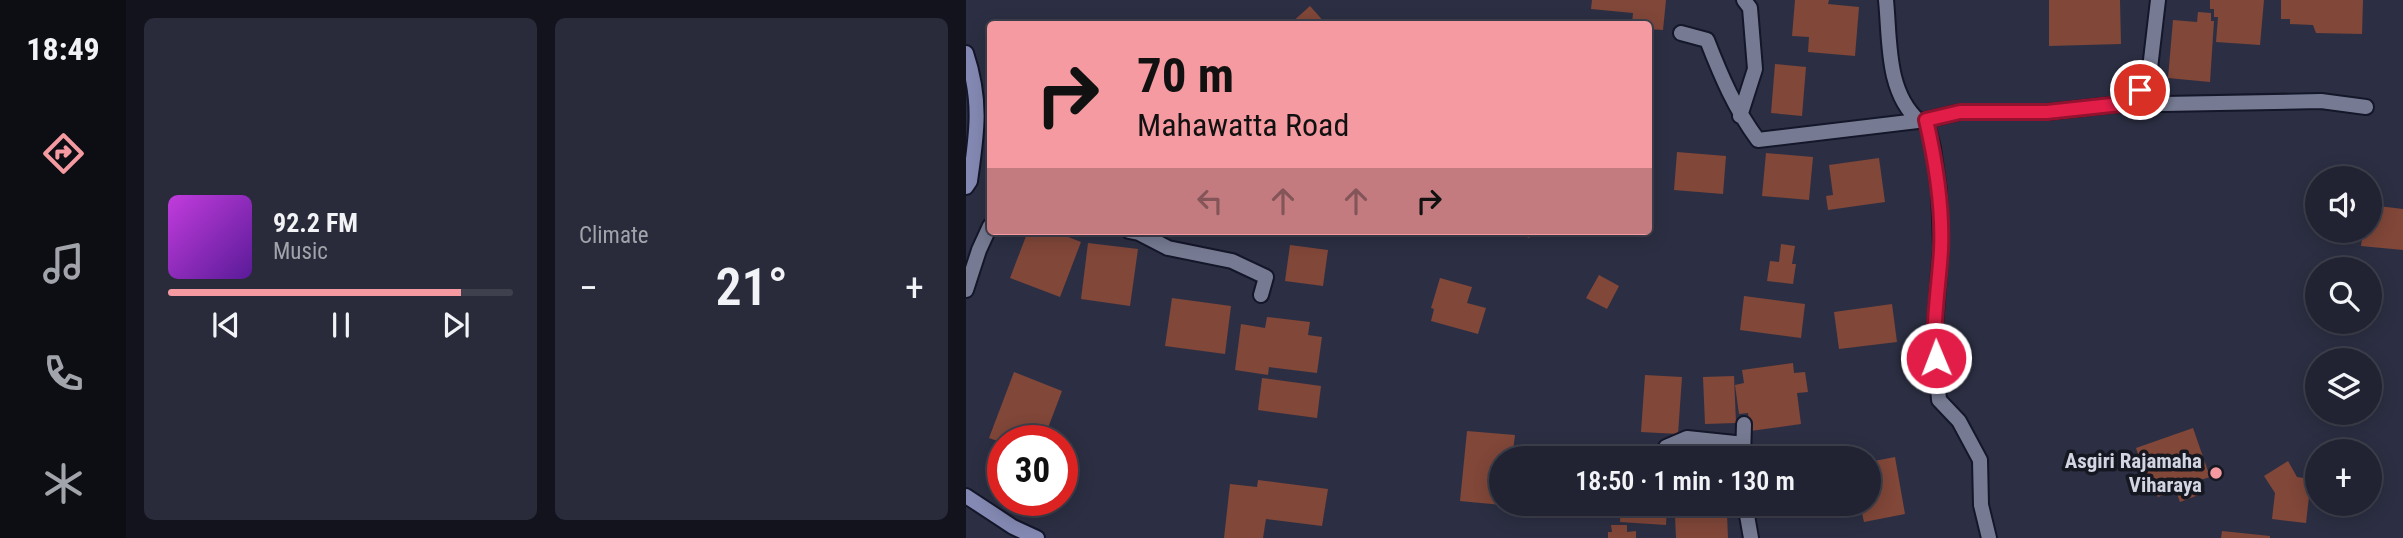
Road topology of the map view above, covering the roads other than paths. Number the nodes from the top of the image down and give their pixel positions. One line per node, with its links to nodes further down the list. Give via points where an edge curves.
1 (1744, 0): 8 (street, via 1750,8 1755,69)
2 (1886, 0): 9 (street, via 1890,65 1908,111)
3 (2158, 0): 6 (street, via 2149,77)
4 (1681, 33): 8 (street, via 1707,40)
5 (966, 52): 10 (street, via 978,122)
6 (2130, 103): 7 (street, via 2321,101); 9 (street, via 2047,112 1960,112)
7 (2365, 107)
8 (1740, 116): 9 (street, via 1758,140)
9 (1922, 121): 23 (street, via 1933,148 1939,191 1941,248 1934,337 1939,400 1959,421 1980,460 1981,505)
10 (966, 187)
11 (987, 233): 13 (street)
12 (1143, 235): 14 (street, via 1168,248 1232,261 1266,277)
13 (966, 290)
14 (1261, 295)
15 (1744, 424): 18 (street)
16 (1667, 446): 17 (street, via 1687,438)
17 (1738, 446)
18 (1743, 446)
19 (966, 496): 21 (street)
20 (1747, 516): 22 (street)
21 (1037, 538)
22 (1751, 538)
23 (1989, 538)

